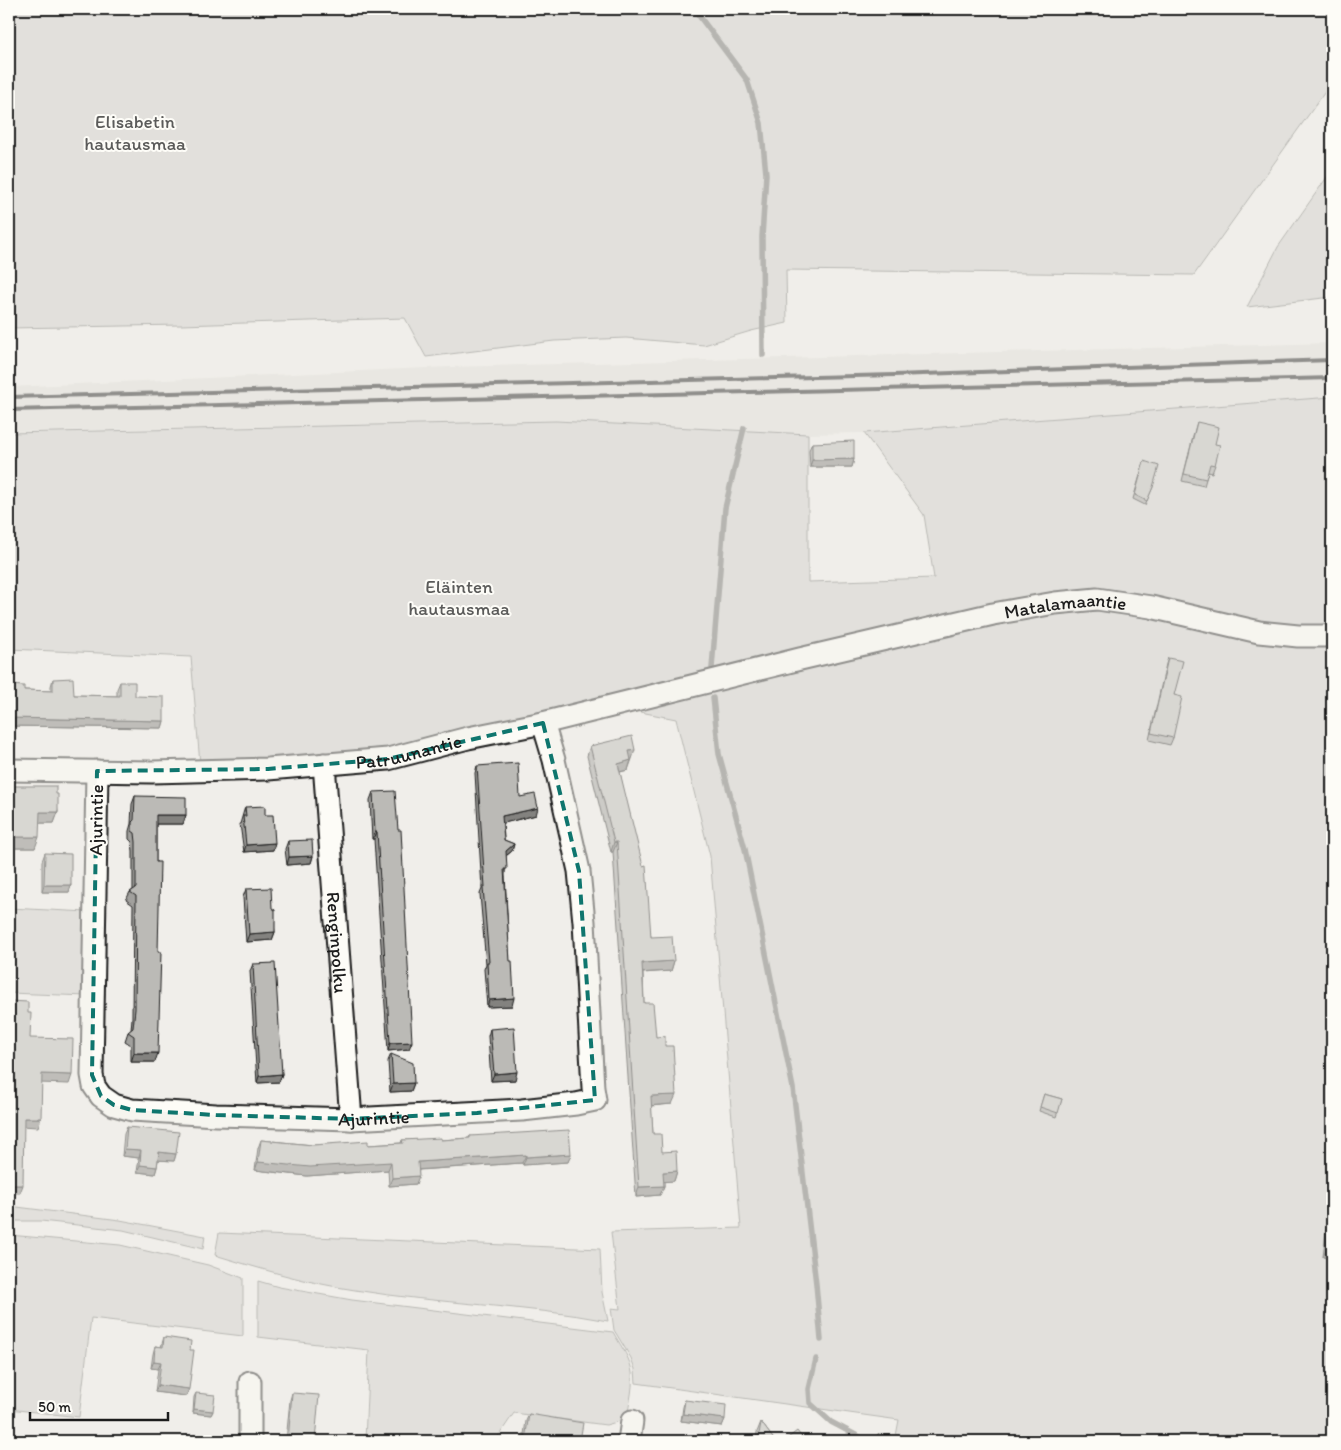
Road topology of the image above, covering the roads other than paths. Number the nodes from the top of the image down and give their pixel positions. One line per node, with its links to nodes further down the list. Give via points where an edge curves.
1 (1332, 635): 2 (street, Matalamaantie, via 1258,632 1151,607 1097,599 993,614)
2 (800, 659): 3 (street, Patruunantie)
3 (543, 723): 4 (street, Patruunantie, via 388,759); 7 (street, Ajurintie, via 579,871 595,1100 522,1110)
4 (324, 764): 6 (street, Patruunantie, via 268,769); 7 (street, Renginpolku)
5 (9, 770): 6 (street, Patruunantie)
6 (97, 771): 7 (street, Ajurintie, via 94,1086 114,1105 132,1110)
7 (351, 1119)
8 (250, 1382): 9 (street)
9 (250, 1441)

